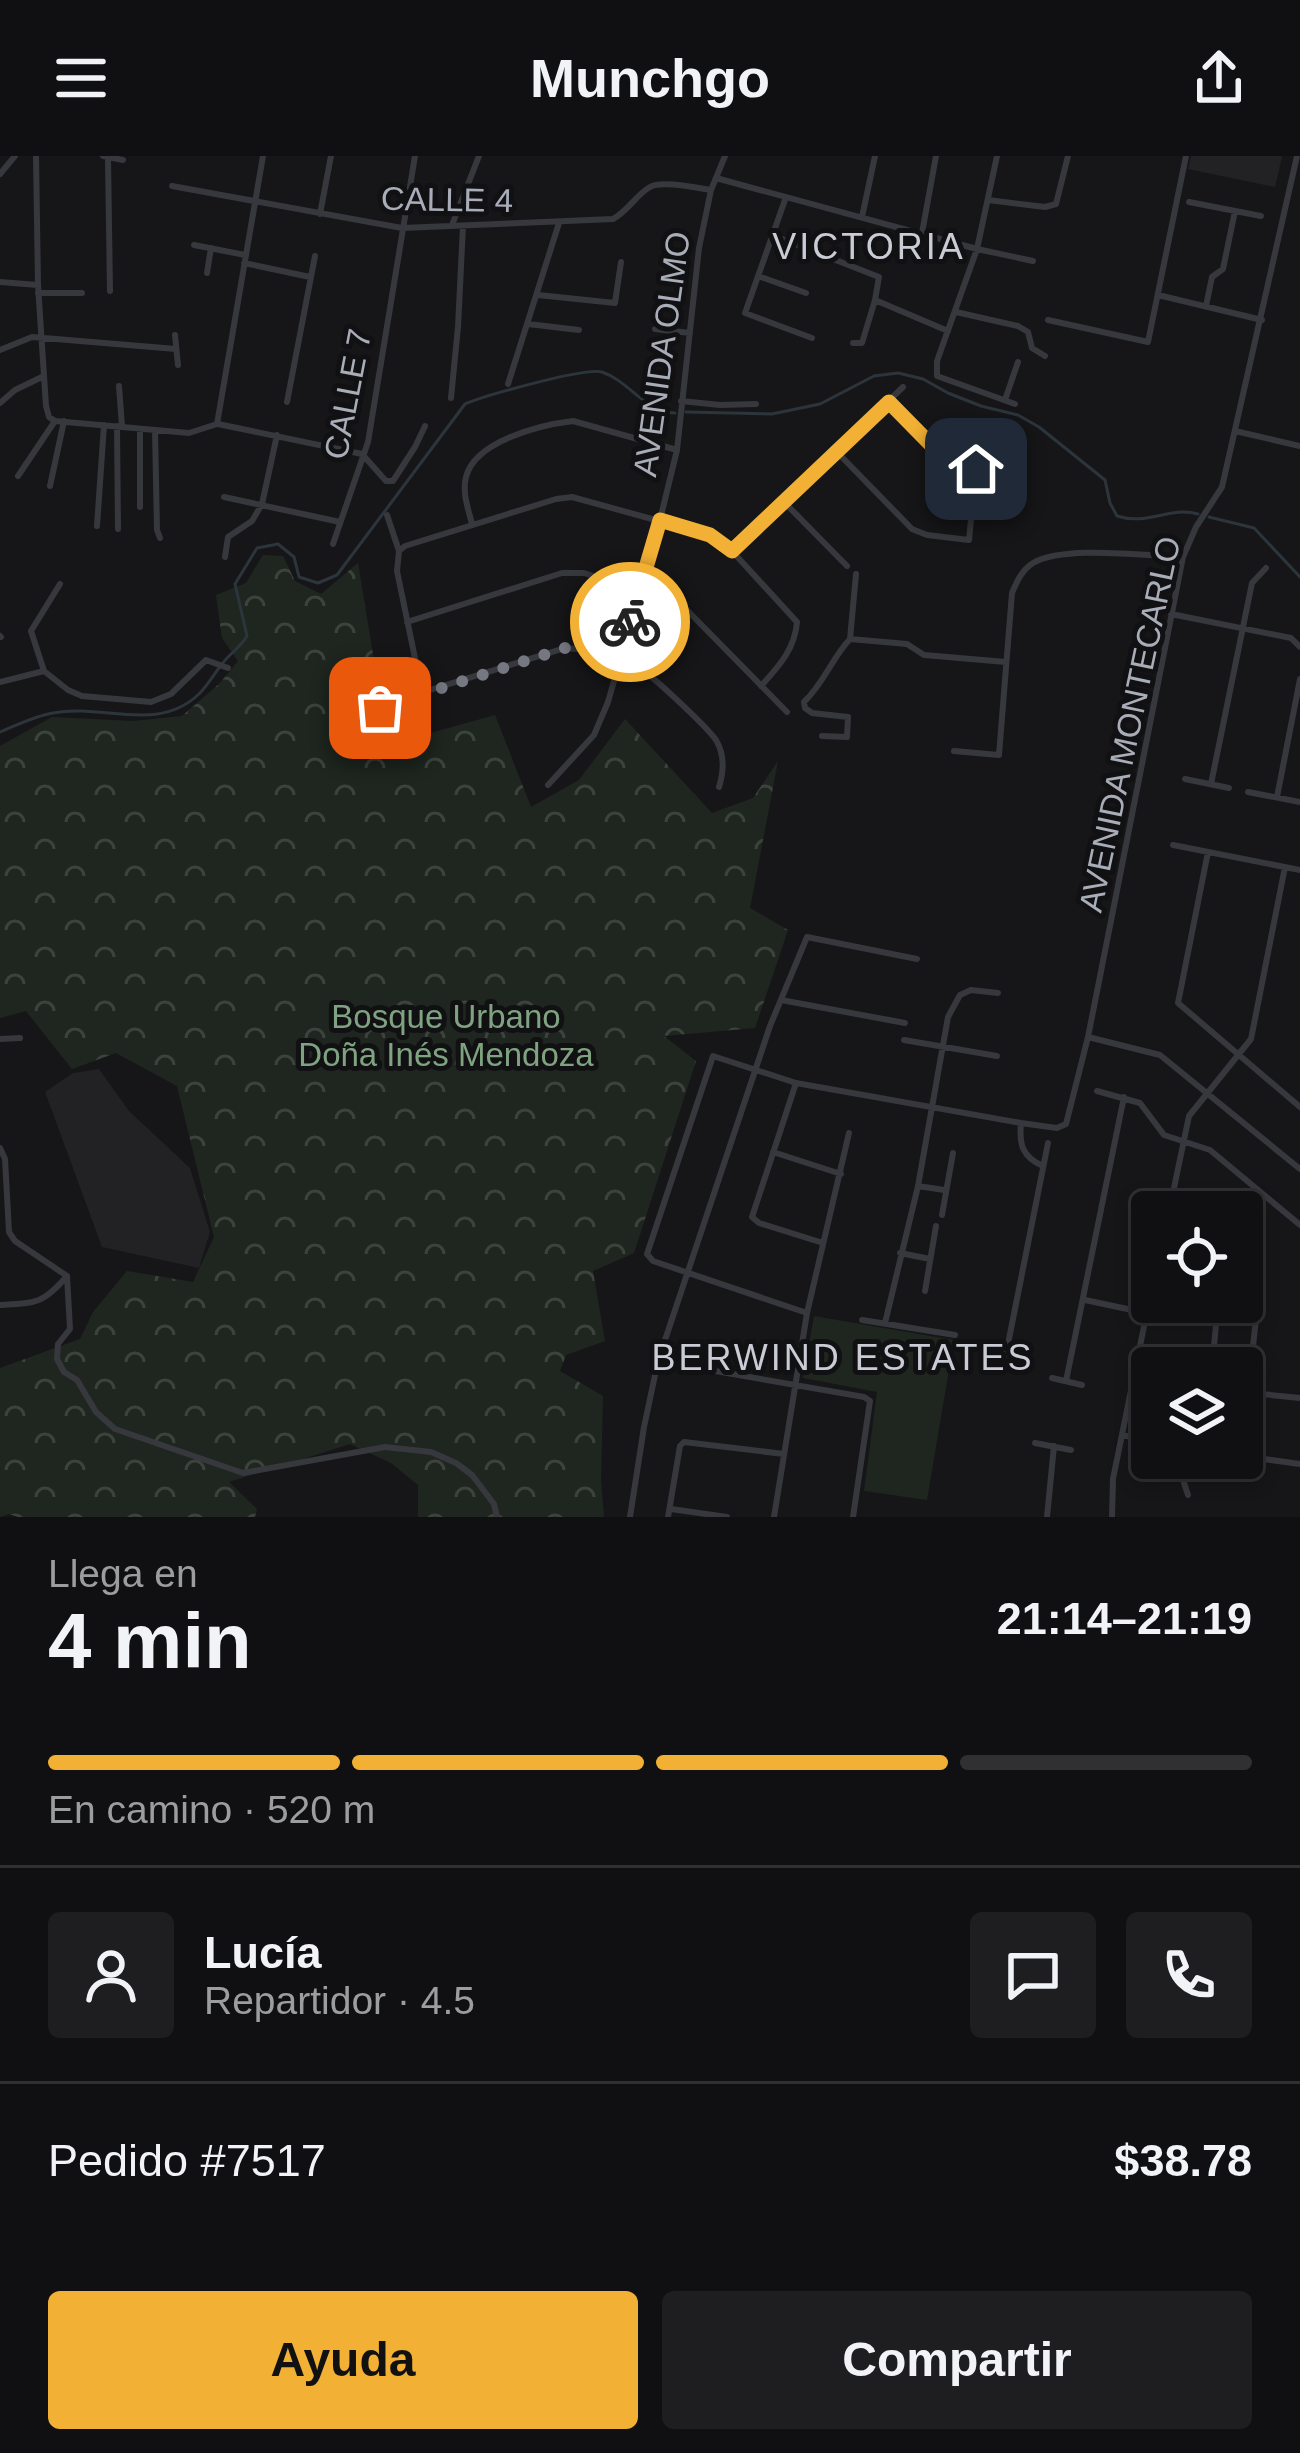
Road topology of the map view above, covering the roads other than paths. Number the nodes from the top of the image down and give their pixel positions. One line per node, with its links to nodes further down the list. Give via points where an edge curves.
1 (15, 156): 16 (street)
2 (36, 156): 45 (street)
3 (263, 156): 22 (street)
4 (332, 156): 25 (street)
5 (416, 156): 31 (street, CALLE 7)
6 (479, 156): 29 (street)
7 (724, 156): 17 (street, AVENIDA OLMO)
8 (875, 156): 27 (street)
9 (936, 156): 32 (street)
10 (997, 156): 21 (street)
11 (1069, 156): 21 (street, via 1056,204)
12 (1186, 156): 50 (street)
13 (1297, 156): 55 (street, AVENIDA MONTECARLO)
14 (106, 157): 15 (street); 46 (street)
15 (123, 160)
16 (0, 174)
17 (716, 178): 19 (street, AVENIDA OLMO); 20 (street)
18 (172, 186): 22 (street, CALLE 4)
19 (710, 190): 28 (street, CALLE 4, via 658,184 613,219); 60 (street, AVENIDA OLMO)
20 (786, 197): 27 (street); 33 (street)
21 (988, 200): 36 (street)
22 (255, 202): 25 (street, CALLE 4); 38 (street)
23 (1189, 202): 24 (street)
24 (1235, 211): 26 (street); 52 (street)
25 (320, 214): 31 (street, CALLE 4)
26 (1261, 216)
27 (862, 218): 32 (street)
28 (559, 223): 30 (street, CALLE 4); 49 (street)
29 (452, 225): 30 (street, CALLE 4); 31 (street, CALLE 4)
30 (463, 226): 74 (street)
31 (402, 228): 94 (street, CALLE 7)
32 (922, 233): 36 (street)
33 (772, 235): 42 (street); 51 (street, via 879,277)
34 (194, 245): 35 (street)
35 (211, 248): 38 (street); 41 (street)
36 (977, 249): 39 (street); 53 (street)
37 (314, 256): 43 (street)
38 (244, 259): 43 (street); 84 (street)
39 (1033, 261)
40 (621, 262): 49 (street, via 615,303)
41 (207, 273)
42 (758, 276): 48 (street); 63 (street, via 745,313)
43 (310, 277): 77 (street)
44 (0, 282): 45 (street)
45 (38, 289): 47 (street); 62 (street)
46 (110, 291)
47 (82, 293)
48 (806, 293)
49 (538, 295): 56 (street)
50 (1158, 295): 52 (street); 54 (street, via 1148,342)
51 (875, 300): 59 (street); 64 (street, via 862,343)
52 (1207, 306): 55 (street)
53 (956, 312): 59 (street); 67 (street, via 1018,326)
54 (1048, 320)
55 (1262, 320): 89 (street, AVENIDA MONTECARLO)
56 (528, 324): 58 (street); 71 (street)
57 (655, 329): 60 (street)
58 (579, 330)
59 (948, 332): 76 (street, via 937,376)
60 (690, 333): 75 (street, AVENIDA OLMO)
61 (175, 335): 65 (street)
62 (41, 338): 65 (street); 66 (street); 70 (street)
63 (812, 338)
64 (853, 343)
65 (176, 349): 69 (street)
66 (0, 350)
67 (1045, 356)
68 (1018, 362): 76 (street)
69 (178, 365)
70 (44, 376): 79 (street); 82 (street, via 49,417)
71 (508, 384)
72 (119, 386): 85 (street)
73 (903, 387): 78 (street)
74 (451, 398)
75 (681, 400): 80 (street); 92 (street, AVENIDA OLMO)
76 (1005, 400): 81 (street)
77 (287, 402)
78 (889, 402): 93 (street); 93 (street, via 948,462 976,469 968,540 912,529)
79 (0, 403)
80 (756, 404)
81 (1015, 404)
82 (60, 421): 83 (street); 95 (street); 96 (street)
83 (104, 424): 85 (street); 105 (street)
84 (217, 424): 88 (street); 90 (street)
85 (120, 426): 87 (street); 106 (street)
86 (425, 426): 94 (street, via 393,481)
87 (140, 428): 88 (street); 100 (street)
88 (155, 430): 107 (street)
89 (1234, 431): 91 (street); 112 (street, AVENIDA MONTECARLO, via 1222,487)
90 (277, 435): 94 (street); 99 (street)
91 (1300, 446)
92 (677, 450): 102 (street, AVENIDA OLMO); 104 (street, via 572,421 499,441 466,472)
93 (836, 452): 98 (street)
94 (362, 454): 103 (street, CALLE 7)
95 (18, 476)
96 (50, 486)
97 (224, 497): 99 (street)
98 (784, 502): 110 (street); 113 (street)
99 (262, 504): 103 (street); 111 (street, via 228,537)
100 (140, 507)
101 (387, 515): 109 (street)
102 (660, 520): 104 (street, via 572,497); 110 (street); 117 (street, AVENIDA OLMO)
103 (340, 523): 108 (street, CALLE 7)
104 (473, 525): 109 (street)
105 (97, 526)
106 (118, 529)
107 (160, 538)
108 (334, 544)
109 (399, 551): 119 (street)
110 (732, 551): 129 (street, via 797,622 784,661)
111 (225, 557)
112 (1183, 557): 118 (street, AVENIDA MONTECARLO); 124 (street, via 1061,554 1034,563 1012,593)
113 (847, 566)
114 (1266, 568): 120 (street, via 1252,583)
115 (856, 574): 121 (street)
116 (60, 584): 126 (street, via 31,631)
117 (639, 590): 119 (street, via 562,573); 123 (street, AVENIDA OLMO); 129 (street, via 682,604)
118 (1171, 614): 120 (street); 151 (street, AVENIDA MONTECARLO)
119 (407, 622): 130 (street)
120 (1242, 628): 122 (street); 136 (street)
121 (850, 639): 124 (street); 133 (street, via 804,702 812,713 848,717 847,737)
122 (1300, 646)
123 (620, 658): 130 (street, via 565,648); 137 (street, AVENIDA OLMO, via 594,735); 138 (street, via 651,676 716,741 724,761)
124 (1006, 662): 134 (street, via 999,755)
125 (228, 668): 126 (street, via 206,660 151,702 82,696)
126 (44, 670): 128 (street)
127 (1300, 679): 141 (street)
128 (0, 682)
129 (761, 686): 132 (street)
130 (422, 692): 131 (street)
131 (372, 708)
132 (787, 712)
133 (822, 736)
134 (954, 751)
135 (1185, 779): 136 (street)
136 (1211, 784): 139 (street)
137 (548, 785)
138 (719, 787)
139 (1229, 788)
140 (1248, 792): 141 (street)
141 (1276, 797): 142 (street)
142 (1300, 802)
143 (1173, 844): 144 (street)
144 (1208, 852): 145 (street); 157 (street, via 1178,1004)
145 (1285, 867): 146 (street); 157 (street, via 1251,1039)
146 (1300, 870)
147 (917, 959): 149 (street, via 807,938)
148 (998, 993): 155 (street, via 959,994)
149 (781, 1000): 150 (street); 158 (street)
150 (905, 1023)
151 (1088, 1037): 161 (street, via 1160,1055); 165 (street, AVENIDA MONTECARLO, via 1066,1124)
152 (20, 1038): 153 (street)
153 (0, 1039)
154 (904, 1040): 155 (street)
155 (941, 1046): 156 (street); 163 (street)
156 (997, 1056)
157 (1238, 1057): 161 (street); 164 (street)
158 (755, 1070): 159 (street); 184 (street); 184 (street, via 712,1056 647,1254)
159 (796, 1083): 163 (street); 170 (street)
160 (1097, 1091): 162 (street)
161 (1208, 1093): 167 (street); 173 (street)
162 (1124, 1097): 167 (street, via 1140,1102 1164,1135); 187 (street)
163 (930, 1106): 165 (street); 175 (street)
164 (1300, 1107)
165 (1021, 1123): 172 (street, via 1023,1152)
166 (849, 1133): 174 (street)
167 (1183, 1140): 177 (street); 179 (street, via 1210,1150)
168 (1048, 1143): 172 (street)
169 (0, 1148): 185 (street, via 9,1232)
170 (773, 1152): 174 (street); 181 (street, via 752,1217)
171 (953, 1153): 176 (street)
172 (1043, 1166): 195 (street)
173 (1300, 1169)
174 (841, 1174): 181 (street)
175 (918, 1186): 176 (street); 182 (street)
176 (946, 1190): 178 (street)
177 (1173, 1191)
178 (942, 1215)
179 (1300, 1225)
180 (936, 1226): 183 (street)
181 (823, 1243): 190 (street)
182 (900, 1253): 183 (street); 192 (street)
183 (930, 1259): 186 (street)
184 (687, 1273): 190 (street); 196 (street)
185 (67, 1276): 188 (street, via 49,1298); 214 (street, via 70,1329 57,1360 116,1429 243,1473 386,1447 431,1453 472,1474)
186 (925, 1291)
187 (1084, 1300): 189 (street); 198 (street)
188 (0, 1305)
189 (1131, 1310)
190 (807, 1313): 199 (street)
191 (862, 1320): 192 (street)
192 (885, 1323): 194 (street)
193 (1144, 1323): 203 (street)
194 (955, 1335)
195 (1006, 1354)
196 (658, 1361): 199 (street); 215 (street)
197 (1052, 1378): 198 (street)
198 (1066, 1381): 200 (street)
199 (796, 1384): 208 (street); 218 (street, via 870,1401)
200 (1082, 1385)
201 (1263, 1394): 202 (street)
202 (1300, 1398)
203 (1122, 1435): 204 (street); 220 (street)
204 (1131, 1437)
205 (1035, 1442): 206 (street)
206 (1054, 1447): 207 (street); 219 (street)
207 (1071, 1450)
208 (784, 1454): 213 (street, via 684,1442); 217 (street)
209 (1263, 1459): 210 (street)
210 (1300, 1464)
211 (1185, 1479): 212 (street)
212 (1188, 1496)
213 (669, 1513): 216 (street)
214 (497, 1517)
215 (630, 1517)
216 (727, 1517)
217 (774, 1517)
218 (853, 1517)
219 (1047, 1517)
220 (1112, 1517)

